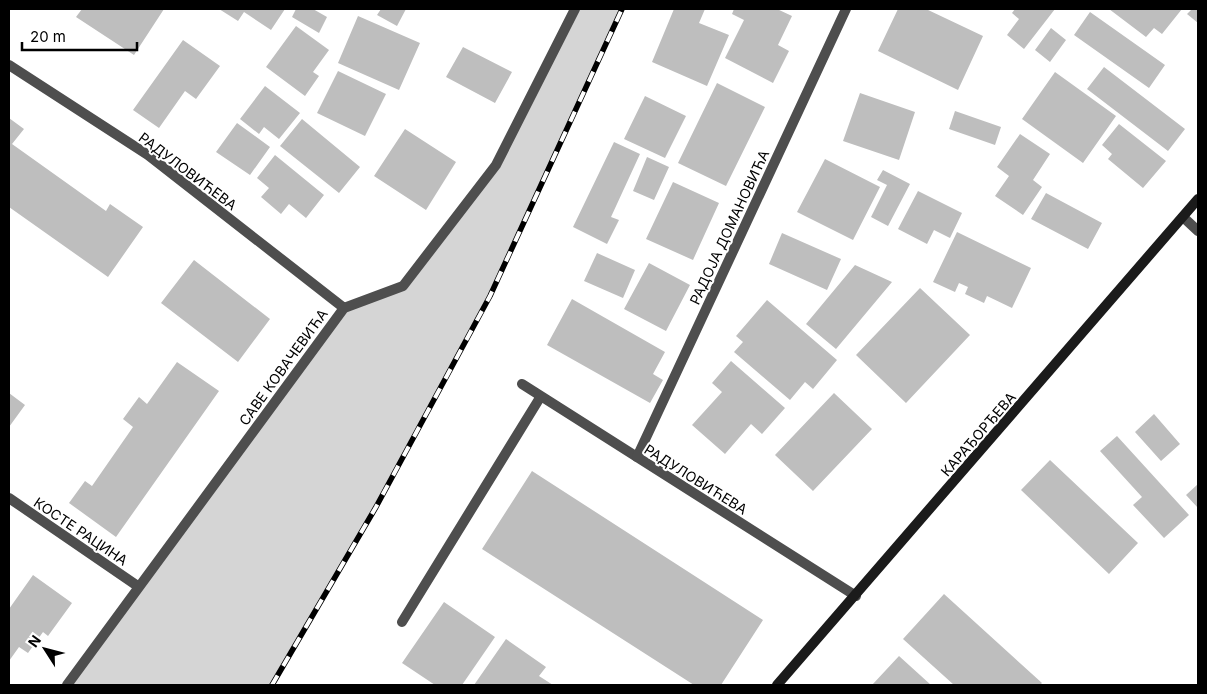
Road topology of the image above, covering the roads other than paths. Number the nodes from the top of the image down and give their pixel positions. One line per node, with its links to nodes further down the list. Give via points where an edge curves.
1 (575, 9): 7 (street, САВЕ КОВАЧЕВИЋА, via 490,173 403,286)
2 (846, 9): 10 (street, РАДОЈА ДОМАНОВИЋА)
3 (9, 65): 7 (street, РАДУЛОВИЋЕВА, via 148,155)
4 (1198, 199): 5 (street, КАРАЂОРЂЕВА)
5 (1183, 217): 6 (street); 13 (street, КАРАЂОРЂЕВА)
6 (1198, 231)
7 (344, 308): 12 (street, САВЕ КОВАЧЕВИЋА)
8 (522, 384): 9 (street, РАДУЛОВИЋЕВА)
9 (541, 396): 10 (street, РАДУЛОВИЋЕВА); 14 (street)
10 (636, 457): 13 (street, РАДУЛОВИЋЕВА)
11 (9, 498): 12 (street, КОСТЕ РАЦИНА)
12 (138, 587): 15 (street, САВЕ КОВАЧЕВИЋА)
13 (856, 596): 16 (street, КАРАЂОРЂЕВА)
14 (402, 622)
15 (67, 685)
16 (777, 685)

